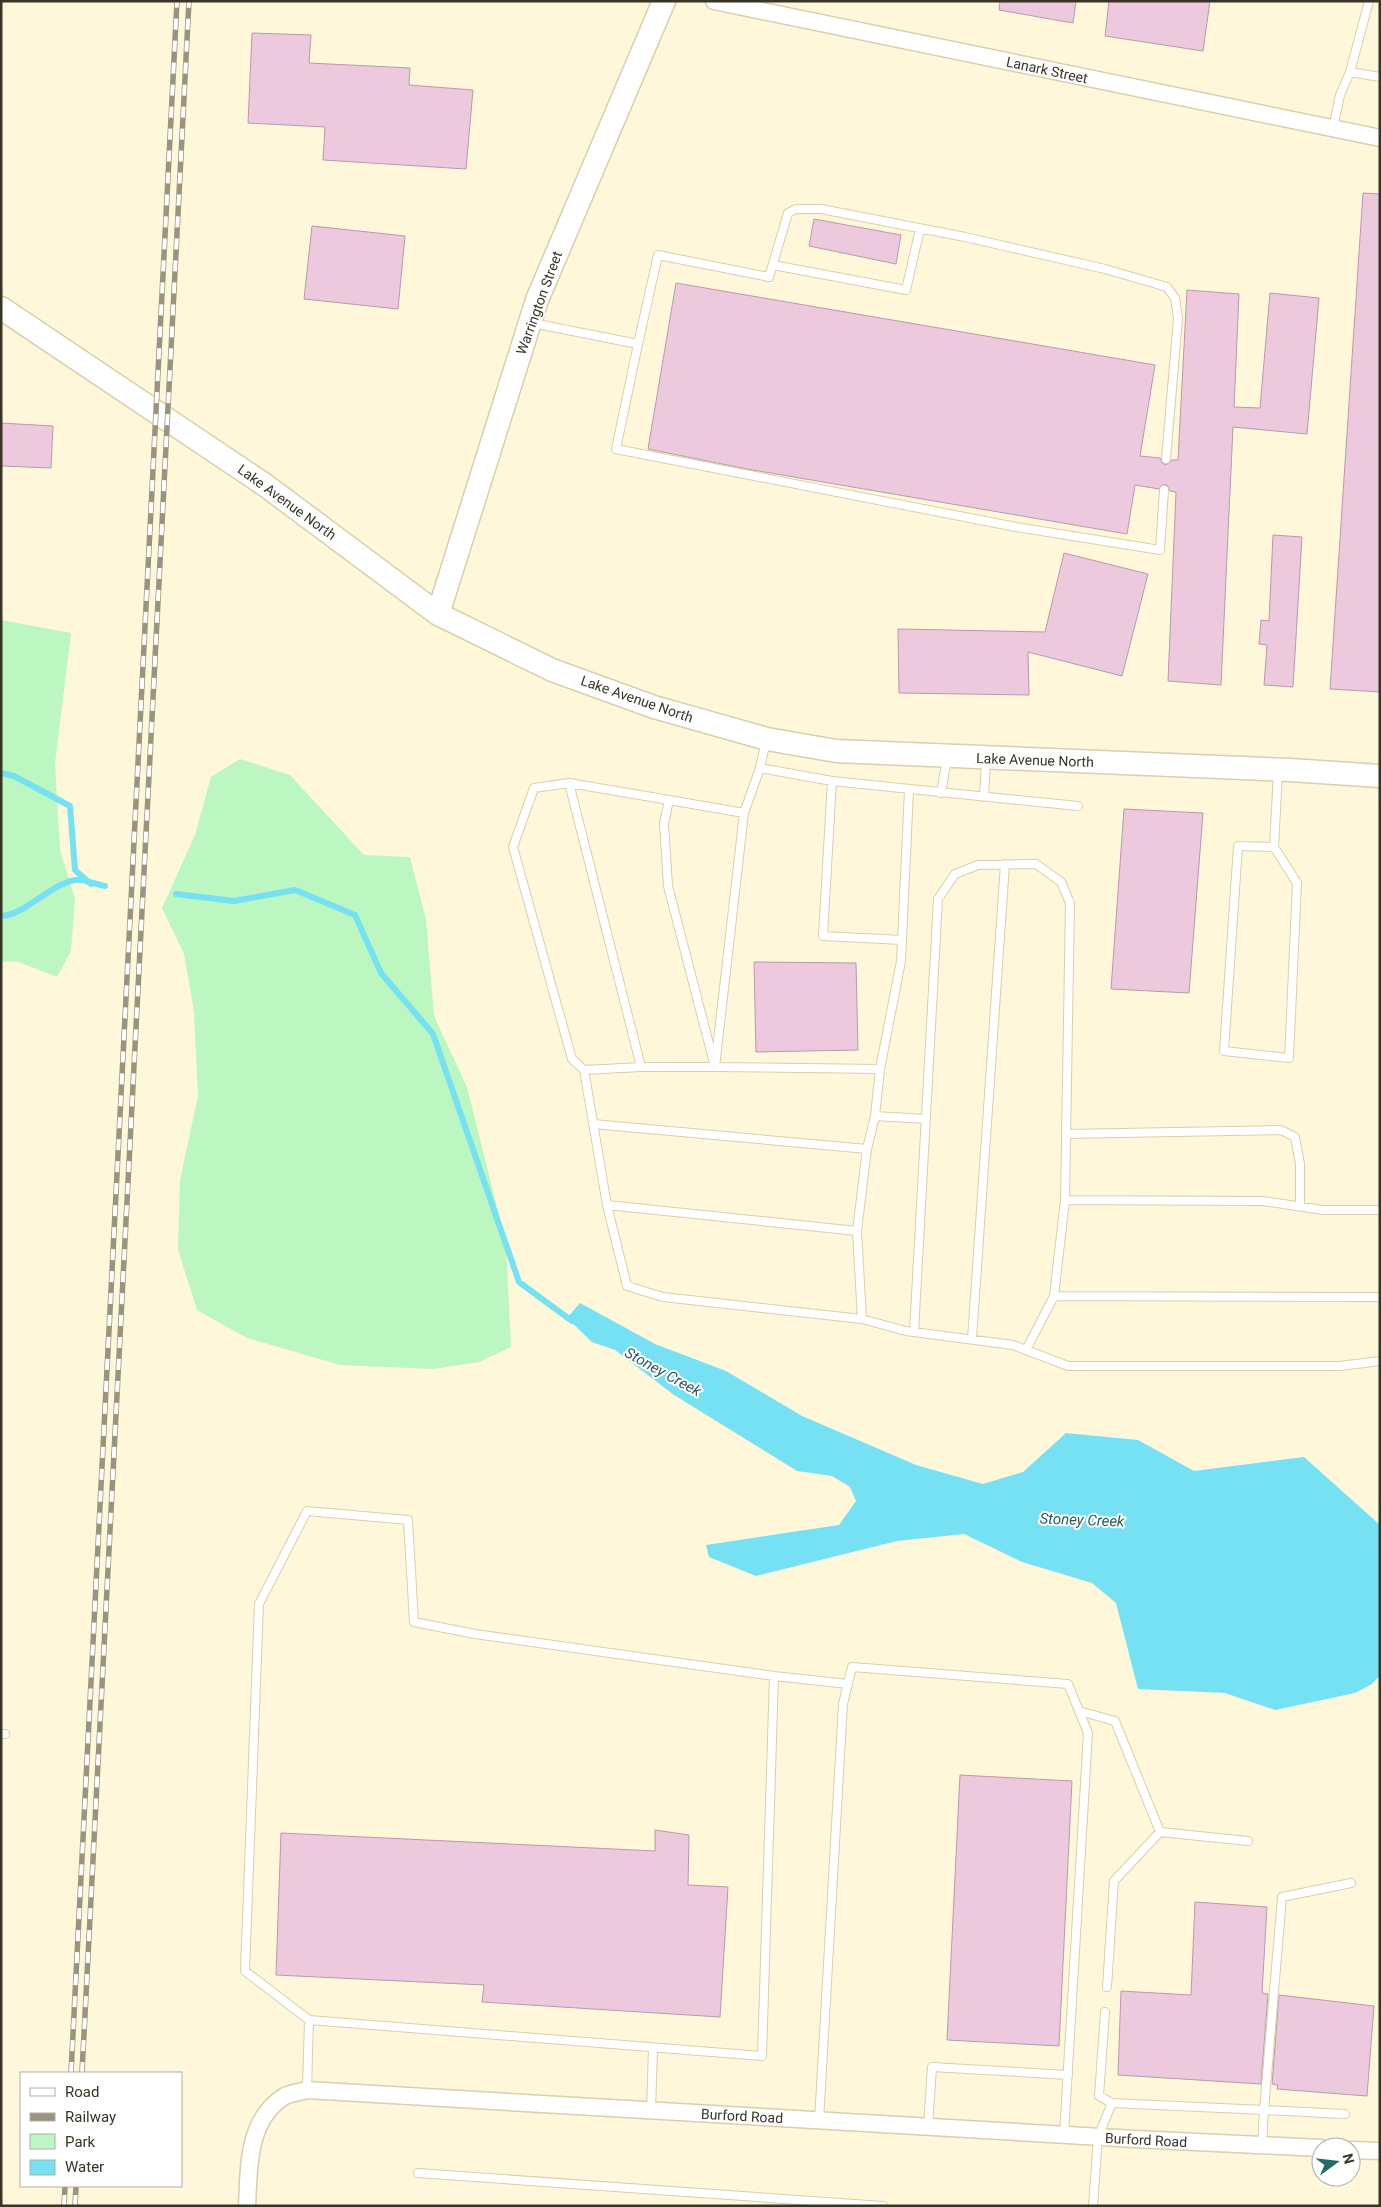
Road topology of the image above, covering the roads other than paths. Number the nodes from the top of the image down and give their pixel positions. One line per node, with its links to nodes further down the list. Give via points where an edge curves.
1 (664, 1): 11 (street, Warrington Street)
2 (714, 1): 6 (street, Lanark Street)
3 (1369, 1): 4 (lane)
4 (1350, 72): 5 (lane); 6 (lane, via 1340,94)
5 (1380, 78)
6 (1334, 129): 7 (street, Lanark Street)
7 (1380, 138)
8 (920, 229): 9 (lane, via 821,209 796,209 788,213); 9 (lane, via 906,290); 13 (lane, via 1105,269 1167,287 1175,298 1178,318)
9 (773, 265): 12 (lane, via 769,277 658,255)
10 (1, 308): 15 (street, Lake Avenue North, via 265,485)
11 (530, 323): 12 (lane); 15 (street, Warrington Street)
12 (638, 344): 14 (lane, via 616,449 1016,526 1160,550)
13 (1166, 459)
14 (1164, 490)
15 (438, 614): 16 (street, Lake Avenue North, via 552,670 654,707)
16 (767, 739): 17 (street, Lake Avenue North, via 836,751); 19 (lane)
17 (947, 757): 18 (street, Lake Avenue North); 25 (lane)
18 (986, 758): 20 (street, Lake Avenue North); 26 (lane)
19 (760, 768): 22 (lane); 29 (lane)
20 (1278, 770): 21 (street, Lake Avenue North); 30 (lane)
21 (1380, 776)
22 (832, 781): 24 (lane); 32 (lane, via 823,936)
23 (569, 783): 27 (lane); 33 (lane); 36 (lane, via 534,788 513,847 572,1059)
24 (909, 790): 25 (lane); 32 (lane)
25 (941, 793): 26 (lane)
26 (984, 797): 28 (lane)
27 (669, 800): 29 (lane); 34 (lane, via 664,824 668,886)
28 (1078, 806)
29 (744, 813): 34 (lane)
30 (1274, 847): 30 (lane, via 1297,883 1289,1058 1224,1051 1238,846)
31 (1005, 864): 38 (lane, via 978,865 955,874 938,899); 40 (lane, via 1036,864 1060,882 1070,903); 51 (lane)
32 (902, 940): 35 (lane, via 901,961)
33 (641, 1067): 34 (lane); 36 (lane)
34 (715, 1067): 35 (lane)
35 (880, 1069): 37 (lane)
36 (584, 1070): 39 (lane)
37 (875, 1116): 38 (lane); 41 (lane)
38 (926, 1119): 50 (lane)
39 (593, 1124): 41 (lane); 43 (lane)
40 (1066, 1134): 42 (lane); 44 (lane, via 1282,1130 1295,1137 1300,1164)
41 (867, 1149): 46 (lane)
42 (1065, 1200): 44 (lane, via 1263,1201); 47 (lane)
43 (608, 1205): 46 (lane); 49 (lane, via 627,1286 663,1297)
44 (1300, 1207): 45 (lane)
45 (1380, 1210)
46 (857, 1232): 49 (lane)
47 (1054, 1296): 48 (lane); 52 (lane)
48 (1380, 1297)
49 (862, 1319): 50 (lane)
50 (914, 1332): 51 (lane)
51 (972, 1339): 52 (lane)
52 (1026, 1350): 53 (lane, via 1068,1366 1340,1366)
53 (1380, 1361)
54 (774, 1676): 55 (lane); 62 (lane, via 475,1634 414,1622 408,1520 307,1511 259,1604 245,1971); 63 (lane, via 762,2056)
55 (848, 1684): 56 (lane, via 852,1667 1068,1684); 70 (lane, via 843,1704)
56 (1079, 1711): 57 (lane, via 1115,1721); 64 (lane, via 1088,1733)
57 (1160, 1832): 58 (lane); 60 (lane, via 1114,1881)
58 (1248, 1841)
59 (1351, 1883): 67 (lane, via 1282,1897)
60 (1107, 1988)
61 (1105, 2012): 66 (lane, via 1099,2096)
62 (309, 2020): 63 (lane); 65 (lane)
63 (653, 2049): 68 (lane)
64 (1068, 2075): 71 (lane, via 932,2067); 72 (lane)
65 (307, 2090): 68 (street, Burford Road); 79 (street, Burford Road, via 286,2095 269,2108 255,2131 248,2172)
66 (1112, 2103): 67 (lane); 73 (lane)
67 (1264, 2110): 69 (lane); 74 (lane)
68 (651, 2111): 70 (street, Burford Road)
69 (1345, 2114)
70 (819, 2121): 71 (street, Burford Road)
71 (928, 2127): 72 (street, Burford Road)
72 (1064, 2135): 73 (street, Burford Road)
73 (1098, 2137): 74 (street, Burford Road); 81 (lane)
74 (1262, 2145): 75 (street, Burford Road)
75 (1311, 2147)
76 (1361, 2150): 77 (street)
77 (1380, 2151)
78 (418, 2173): 80 (lane)
79 (247, 2206)
80 (883, 2206)
81 (1093, 2206)

